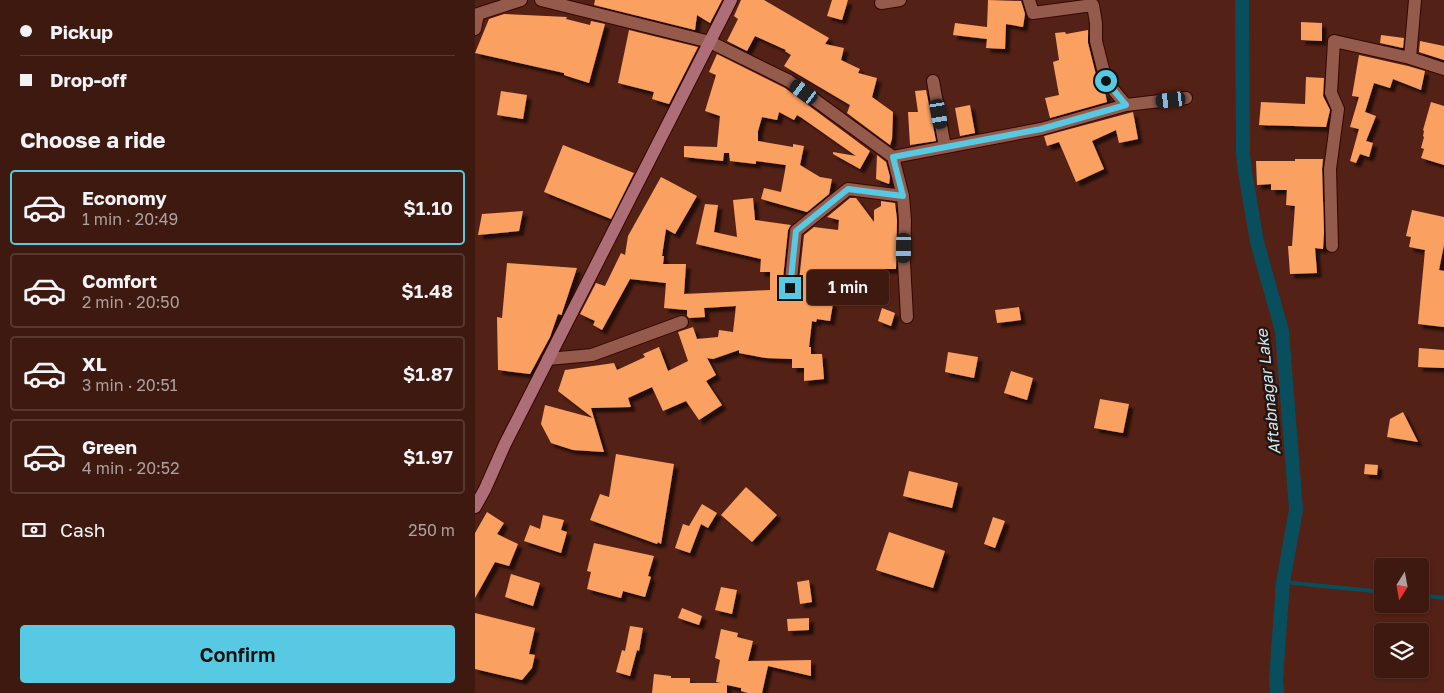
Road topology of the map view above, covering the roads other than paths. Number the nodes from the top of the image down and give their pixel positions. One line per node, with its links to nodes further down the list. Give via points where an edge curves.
1 (521, 0): 8 (street, via 478,14)
2 (541, 0): 9 (street)
3 (731, 0): 9 (street)
4 (900, 0): 7 (street)
5 (1029, 0): 14 (street, via 1033,13 1093,5 1096,41 1106,81)
6 (1415, 0): 10 (street)
7 (881, 3)
8 (475, 30)
9 (710, 42): 16 (street, via 789,81); 22 (street)
10 (1410, 58): 11 (street); 18 (street, via 1334,41 1331,93 1338,109 1330,169)
11 (1444, 69)
12 (933, 81): 15 (street)
13 (1186, 98): 14 (street)
14 (1126, 105): 15 (street, via 1041,129)
15 (945, 147): 16 (street)
16 (893, 157): 17 (street)
17 (903, 196): 19 (street, via 848,189 796,231); 20 (street)
18 (1332, 246)
19 (790, 288)
20 (907, 317)
21 (681, 322): 22 (street, via 592,355)
22 (548, 359): 23 (street)
23 (475, 507)

